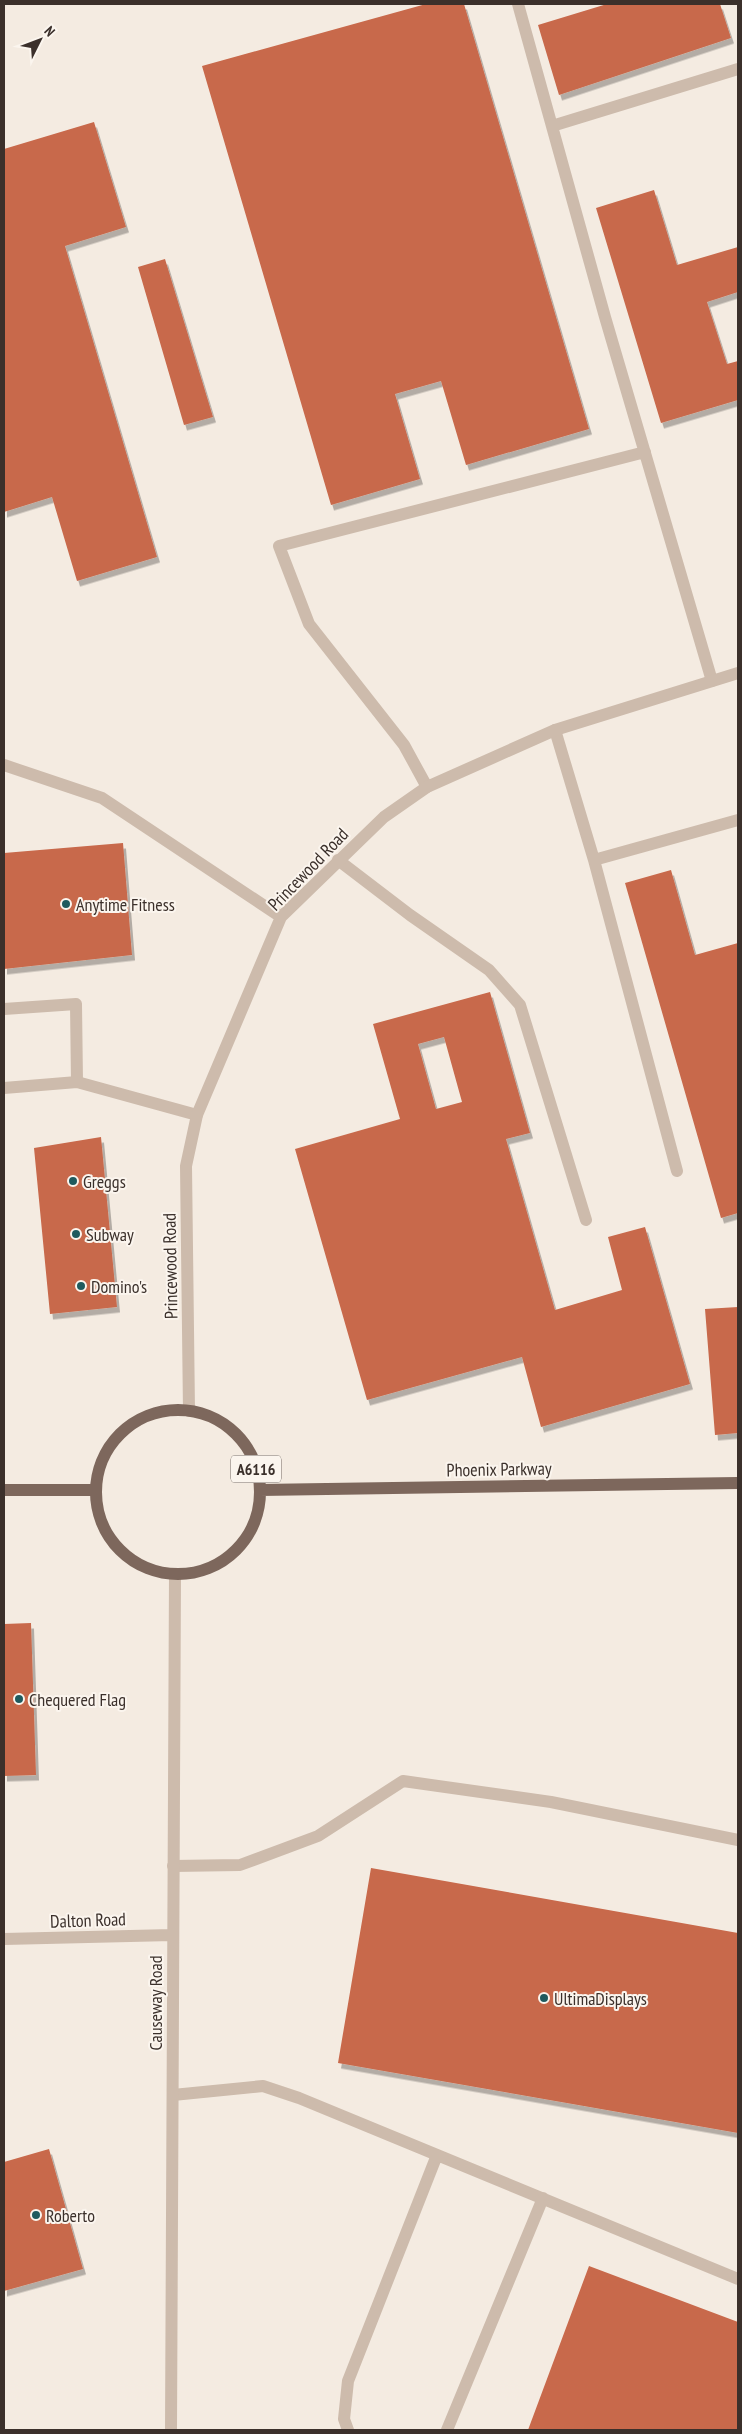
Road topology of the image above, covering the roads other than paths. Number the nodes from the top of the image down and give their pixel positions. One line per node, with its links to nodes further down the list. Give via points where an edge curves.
1 (518, 4): 3 (street)
2 (738, 69): 3 (street)
3 (552, 126): 4 (street)
4 (645, 452): 6 (street); 9 (street, via 279,546 309,624 404,745)
5 (738, 673): 6 (street, Princewood Road)
6 (712, 680): 7 (street, Princewood Road)
7 (555, 730): 9 (street, Princewood Road); 12 (street)
8 (4, 765): 13 (street, via 102,798)
9 (427, 787): 11 (street, Princewood Road, via 384,817)
10 (738, 820): 12 (street)
11 (338, 860): 13 (street, Princewood Road); 19 (street, via 489,970 520,1005)
12 (594, 860): 18 (street)
13 (281, 918): 17 (street, Princewood Road)
14 (4, 1009): 15 (street, via 76,1004)
15 (77, 1082): 16 (street); 17 (street)
16 (4, 1088)
17 (197, 1115): 20 (street, Princewood Road, via 186,1166)
18 (677, 1171)
19 (586, 1220)
20 (189, 1411): 23 (main road, A6116, via 161,1412 136,1421 114,1439 100,1463); 24 (main road, A6116, via 231,1429 246,1446 256,1468)
21 (738, 1483): 24 (main road, Phoenix Parkway / A6116)
22 (4, 1490): 23 (main road)
23 (95, 1490): 25 (main road, A6116, via 99,1516 110,1539 127,1558 150,1570)
24 (260, 1490): 25 (main road, A6116, via 257,1516 245,1540 226,1560 202,1571)
25 (175, 1575): 27 (street, Causeway Road)
26 (738, 1840): 27 (street, via 551,1802 403,1781 318,1836 240,1865)
27 (173, 1866): 28 (street, Causeway Road)
28 (172, 1935): 29 (street, Dalton Road); 30 (street, Causeway Road)
29 (4, 1938)
30 (173, 2095): 31 (street, via 263,2086); 34 (street, Causeway Road)
31 (437, 2154): 32 (street); 35 (street, via 348,2381 344,2420)
32 (542, 2198): 33 (street); 36 (street)
33 (738, 2279)
34 (171, 2430)
35 (348, 2430)
36 (447, 2430)

